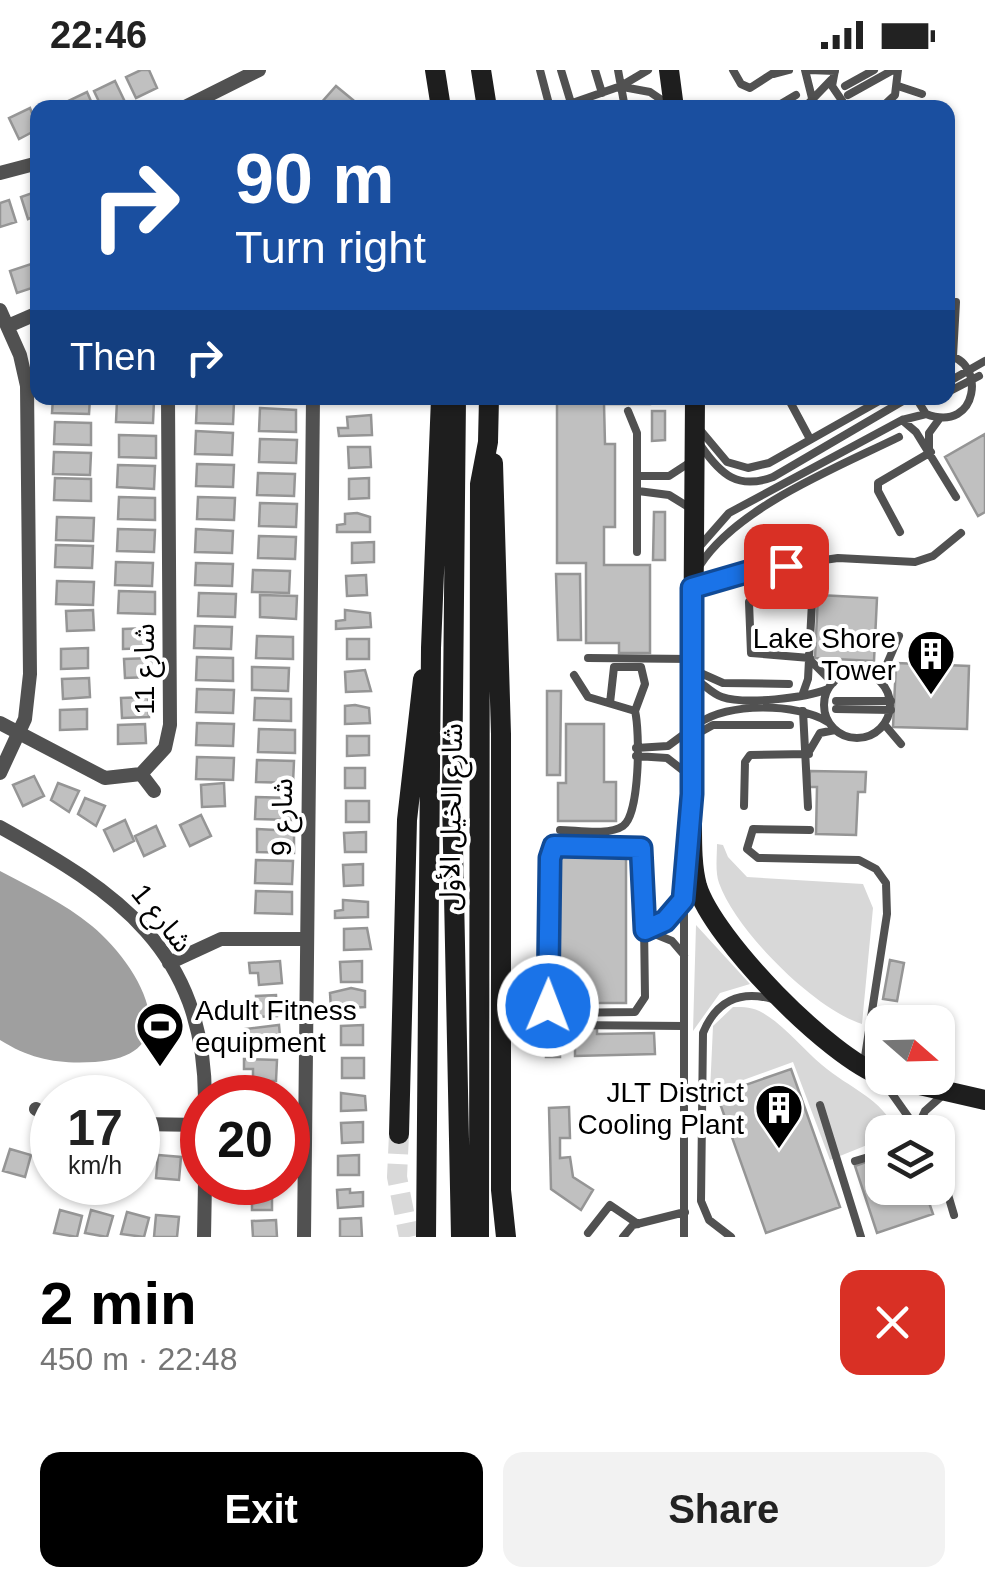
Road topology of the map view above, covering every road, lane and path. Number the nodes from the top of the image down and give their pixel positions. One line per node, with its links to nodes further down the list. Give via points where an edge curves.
1 (259, 70): 22 (street)
2 (435, 70): 23 (main road)
3 (481, 70): 24 (main road)
4 (540, 70): 25 (lane)
5 (562, 70): 26 (lane)
6 (595, 70): 19 (lane)
7 (618, 70): 17 (lane)
8 (648, 70): 17 (lane)
9 (668, 70): 30 (main road)
10 (733, 70): 15 (lane, via 746,88)
11 (789, 70): 15 (lane)
12 (807, 70): 16 (lane); 32 (lane)
13 (874, 70): 14 (lane, via 846,91)
14 (895, 70): 18 (lane)
15 (776, 72)
16 (834, 72): 33 (lane); 34 (lane)
17 (621, 86): 19 (lane); 28 (lane); 29 (lane)
18 (898, 86): 20 (lane); 35 (lane)
19 (602, 93): 27 (lane)
20 (922, 94)
21 (796, 95): 31 (lane)
22 (198, 100)
23 (441, 100)
24 (485, 100)
25 (548, 100)
26 (570, 100)
27 (592, 100)
28 (623, 100)
29 (662, 100)
30 (672, 100)
31 (785, 100)
32 (813, 100)
33 (814, 100)
34 (840, 100)
35 (887, 100)
36 (30, 164): 37 (street)
37 (0, 173)
38 (956, 302): 40 (lane)
39 (0, 310): 42 (street)
40 (955, 311)
41 (30, 317): 42 (street)
42 (8, 326): 102 (street, via 24,371 29,419 30,688)
43 (955, 358): 44 (lane)
44 (980, 369): 45 (lane); 46 (lane); 47 (lane)
45 (955, 379)
46 (955, 387)
47 (982, 391): 63 (lane, via 960,414)
48 (168, 405): 107 (street, شارع 11, via 169,737 159,759)
49 (313, 405): 117 (street, شارع 9)
50 (441, 405): 82 (main road)
51 (456, 405): 144 (main road, شارع الخيل الأول, via 452,814)
52 (489, 405): 69 (main road, شارع الخيل الأول)
53 (695, 405): 66 (main road)
54 (792, 405): 68 (lane)
55 (864, 405): 59 (lane)
56 (871, 405): 59 (lane)
57 (890, 405): 66 (lane, via 753,483 722,474)
58 (920, 405): 62 (lane)
59 (866, 408): 64 (lane)
60 (839, 410): 64 (lane)
61 (628, 411): 71 (lane, via 637,433)
62 (926, 414): 63 (lane); 65 (lane)
63 (940, 418): 70 (lane, via 929,433)
64 (844, 420): 68 (lane)
65 (902, 420): 70 (lane); 78 (lane, via 729,513 707,535)
66 (695, 436): 68 (lane, via 737,466 769,463); 71 (lane, via 677,473); 74 (main road)
67 (899, 436): 78 (lane, via 732,528)
68 (810, 439)
69 (488, 442): 134 (main road, via 500,681); 145 (main road, شارع الخيل الأول, via 480,484)
70 (931, 452): 73 (lane); 75 (lane, via 878,483)
71 (638, 476): 72 (lane)
72 (638, 492): 74 (lane, via 669,494); 77 (lane)
73 (956, 497)
74 (693, 511): 78 (main road)
75 (900, 532)
76 (961, 532): 78 (lane, via 915,562 838,558)
77 (638, 552)
78 (692, 578): 85 (main road)
79 (749, 602): 84 (lane, via 751,652)
80 (812, 602): 84 (lane)
81 (900, 636): 87 (lane)
82 (431, 648): 131 (main road, via 408,820); 143 (main road)
83 (588, 658): 85 (lane)
84 (810, 658): 89 (lane); 90 (lane)
85 (692, 667): 88 (lane, via 714,681); 90 (lane, via 725,698); 101 (main road)
86 (574, 676): 91 (lane, via 588,696)
87 (880, 680): 89 (lane, via 854,673); 93 (lane)
88 (789, 684)
89 (830, 686): 90 (lane); 96 (lane)
90 (802, 696)
91 (610, 703): 94 (lane); 94 (lane, via 613,668 641,667 645,684)
92 (836, 705): 93 (lane)
93 (891, 706): 98 (lane)
94 (635, 712): 104 (lane)
95 (803, 712): 96 (lane); 101 (lane, via 725,711); 105 (lane)
96 (828, 722): 100 (lane)
97 (0, 723): 102 (street)
98 (884, 724): 100 (lane, via 865,736); 103 (lane)
99 (790, 725): 101 (lane, via 713,725)
100 (835, 730): 105 (lane, via 820,734)
101 (692, 733): 104 (lane); 108 (main road)
102 (20, 734): 106 (street); 107 (street, via 105,778)
103 (901, 744)
104 (636, 752): 108 (lane, via 667,758); 113 (lane, via 636,797 628,821 616,829)
105 (809, 754): 110 (lane, via 750,755); 111 (lane)
106 (0, 773)
107 (141, 774): 109 (street)
108 (692, 786): 115 (lane); 121 (main road, via 698,888 711,916)
109 (154, 792)
110 (744, 806)
111 (808, 807)
112 (0, 826): 119 (street, شارع 1, via 111,894)
113 (560, 830)
114 (810, 830): 120 (lane, via 753,829 747,849 766,858 859,860 876,869 886,883 888,914)
115 (683, 900): 116 (lane); 118 (lane)
116 (648, 930): 116 (lane, via 640,1008 629,1014 550,1010 554,846 641,848); 118 (lane)
117 (306, 939): 119 (street, via 221,938); 142 (street, شارع 9)
118 (684, 955): 123 (lane)
119 (170, 963): 125 (street, شارع 1, via 198,1030)
120 (882, 1005)
121 (791, 1006): 124 (main road); 150 (lane, via 762,996 731,999 703,1033 701,1202 709,1220)
122 (566, 1025): 123 (lane)
123 (684, 1026): 137 (lane)
124 (865, 1064)
125 (203, 1075)
126 (955, 1093): 128 (main road)
127 (952, 1095): 130 (lane)
128 (985, 1102)
129 (820, 1105): 151 (lane)
130 (924, 1115)
131 (399, 1134)
132 (865, 1158): 133 (lane)
133 (856, 1161)
134 (501, 1190): 146 (main road); 147 (main road)
135 (205, 1205): 141 (street)
136 (951, 1205): 138 (lane)
137 (684, 1212): 139 (lane); 149 (lane)
138 (954, 1215)
139 (638, 1224): 140 (lane, via 610,1204); 148 (lane)
140 (588, 1233)
141 (204, 1237)
142 (304, 1237)
143 (426, 1237)
144 (461, 1237)
145 (478, 1237)
146 (496, 1237)
147 (506, 1237)
148 (623, 1237)
149 (684, 1237)
150 (731, 1237)
151 (861, 1237)

